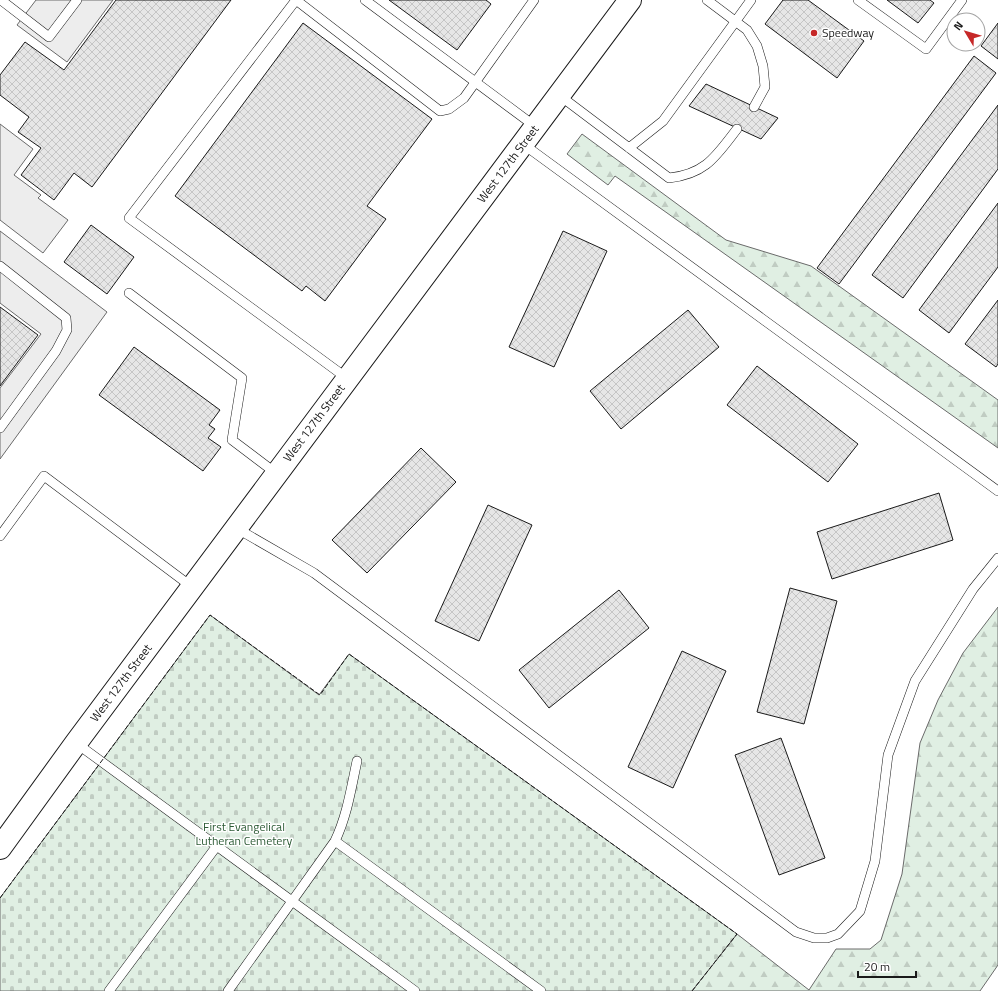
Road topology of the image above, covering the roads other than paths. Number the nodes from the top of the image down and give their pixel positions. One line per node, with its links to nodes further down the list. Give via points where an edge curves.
1 (1, 0): 2 (lane, via 49,37)
2 (77, 0)
3 (365, 0): 11 (lane)
4 (534, 0): 11 (lane)
5 (630, 0): 12 (main road, West 127th Street)
6 (707, 0): 10 (lane)
7 (751, 0): 10 (lane)
8 (858, 0): 9 (lane, via 926,50)
9 (962, 0)
10 (735, 21): 13 (lane, via 747,30 757,46 763,66 765,87); 16 (lane, via 663,121)
11 (476, 81): 15 (lane); 19 (lane, via 464,98 449,109 440,110 296,0 129,218)
12 (559, 95): 15 (main road, West 127th Street); 16 (lane)
13 (754, 107)
14 (737, 129): 16 (lane, via 712,161 681,177 669,178)
15 (530, 135): 19 (main road, West 127th Street); 22 (lane)
16 (629, 148)
17 (0, 266): 20 (lane, via 66,318 68,330 56,351)
18 (129, 293): 21 (lane, via 242,378 232,440)
19 (348, 379): 21 (main road, West 127th Street)
20 (0, 428)
21 (276, 474): 23 (main road, West 127th Street)
22 (998, 491)
23 (236, 528): 25 (lane, via 314,573 796,932 814,938 827,938 838,934 860,911 875,861 888,755 915,681 973,589); 26 (main road, West 127th Street)
24 (0, 536): 26 (lane, via 44,476)
25 (998, 558)
26 (192, 587): 27 (main road, West 127th Street)
27 (76, 743): 30 (lane); 31 (main road, West 127th Street)
28 (357, 761): 29 (lane, via 348,804)
29 (335, 841): 32 (lane); 36 (lane)
30 (216, 847): 32 (lane); 33 (lane)
31 (0, 848)
32 (292, 903): 34 (lane); 35 (lane)
33 (109, 991)
34 (228, 991)
35 (415, 991)
36 (541, 991)

